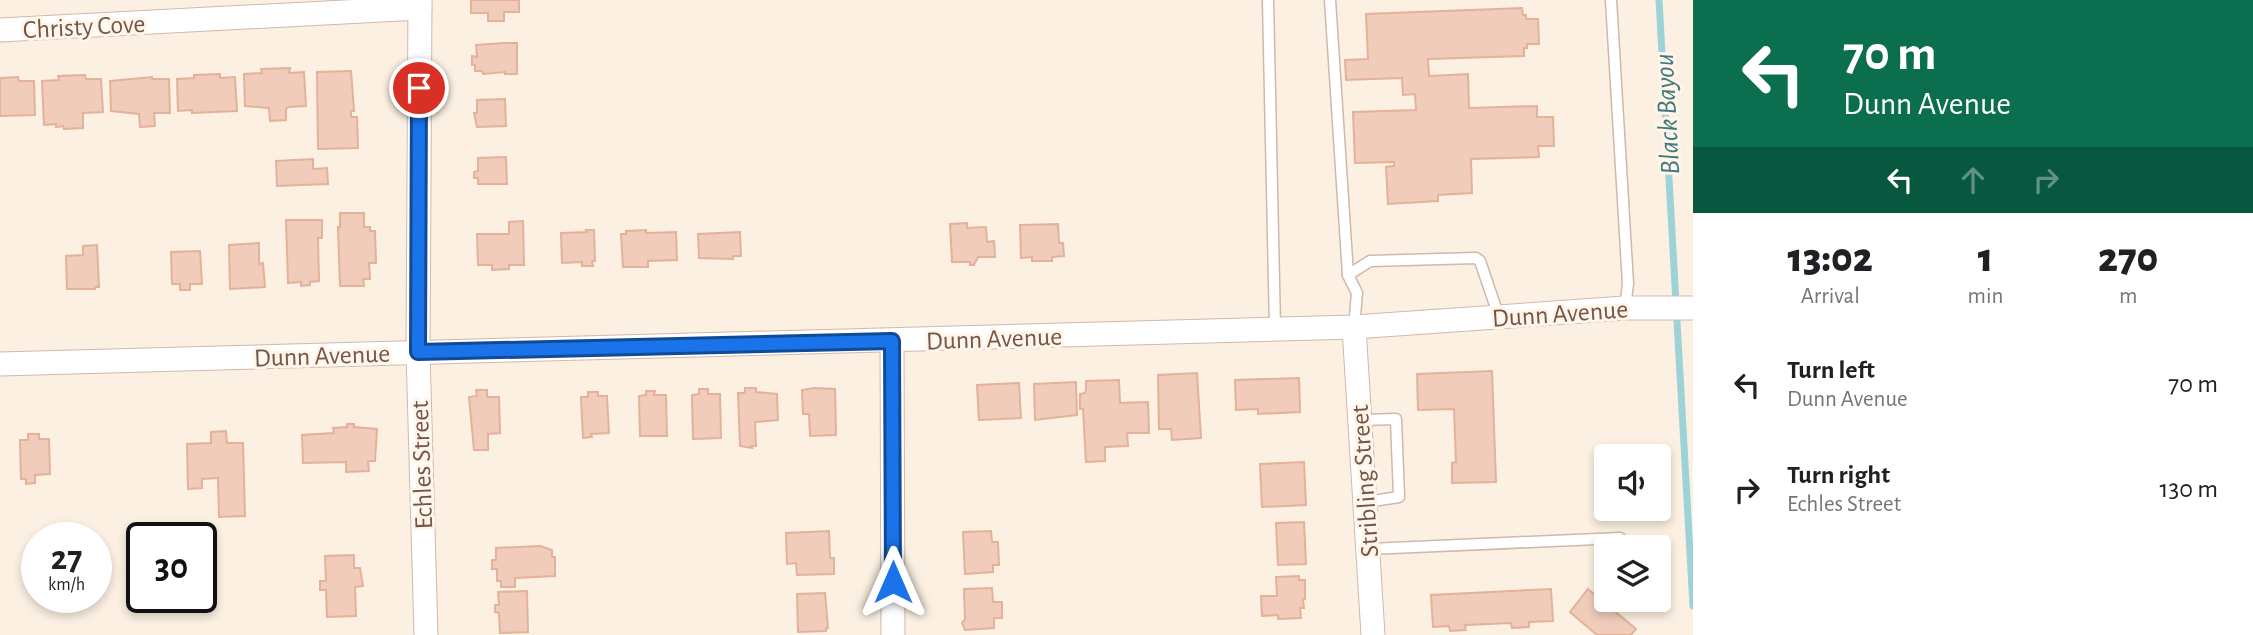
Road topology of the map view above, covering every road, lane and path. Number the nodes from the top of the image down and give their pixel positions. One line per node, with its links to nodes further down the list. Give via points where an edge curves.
1 (1268, 0): 11 (lane)
2 (1330, 0): 6 (lane)
3 (1611, 0): 7 (lane, via 1628,284)
4 (420, 4): 5 (street, Christy Cove); 13 (street, Echles Street)
5 (0, 30)
6 (1348, 275): 9 (lane, via 1370,261 1476,258); 10 (lane, via 1357,293)
7 (1625, 308): 8 (street, Dunn Avenue); 9 (street, Dunn Avenue)
8 (1693, 308)
9 (1499, 317): 10 (street, Dunn Avenue)
10 (1354, 327): 11 (street, Dunn Avenue); 15 (street, Stribling Street)
11 (1275, 329): 12 (street, Dunn Avenue)
12 (892, 341): 13 (street, Dunn Avenue); 20 (street)
13 (418, 352): 14 (street, Dunn Avenue); 19 (street, Echles Street)
14 (0, 364)
15 (1361, 420): 16 (street, Stribling Street); 16 (lane, via 1396,419 1399,497)
16 (1366, 502): 18 (street, Stribling Street)
17 (1594, 539): 18 (lane)
18 (1369, 549): 21 (street, Stribling Street)
19 (426, 635)
20 (893, 635)
21 (1373, 635)

